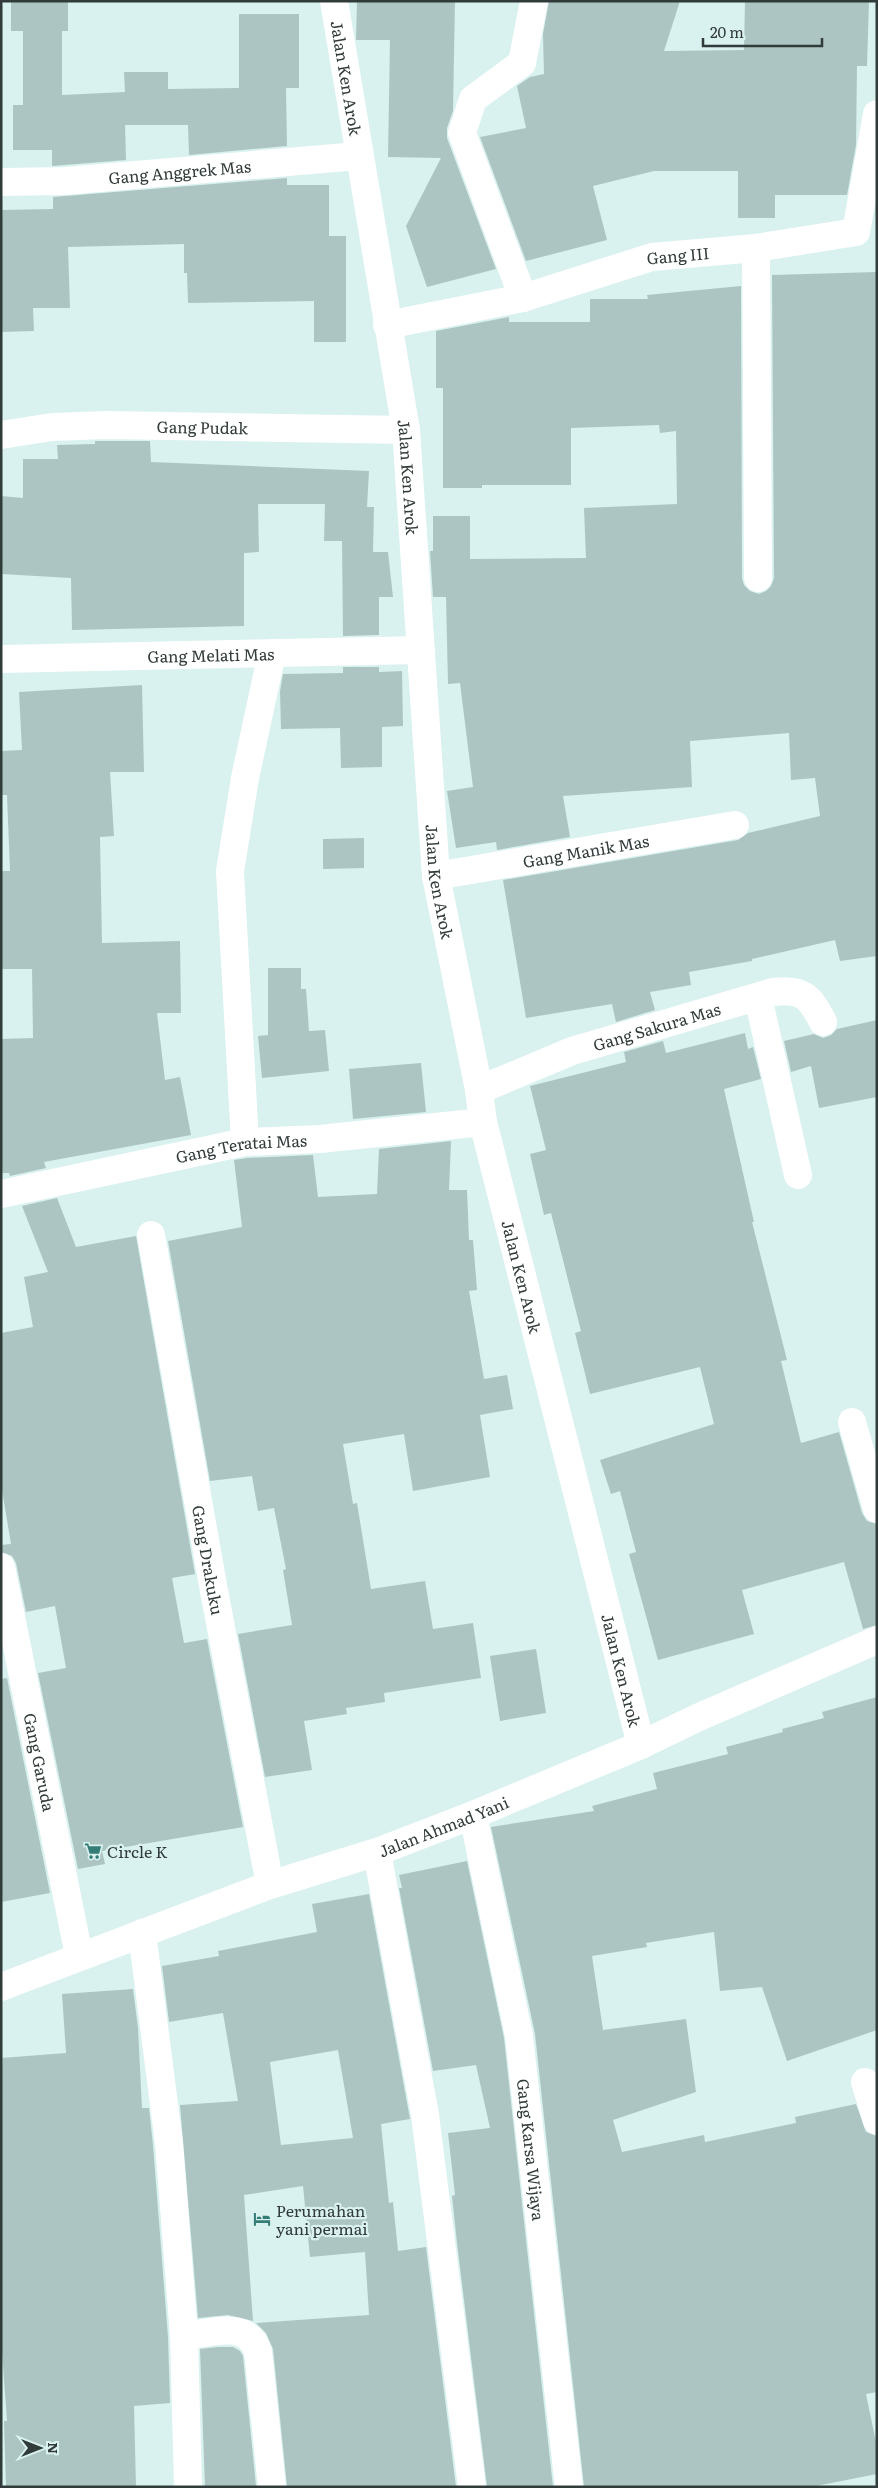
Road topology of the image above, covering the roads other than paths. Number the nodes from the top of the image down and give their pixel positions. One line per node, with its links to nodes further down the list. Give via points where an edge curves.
1 (334, 1): 4 (street, Jalan Ken Arok)
2 (534, 1): 7 (street, via 522,63 473,99 462,133)
3 (877, 114): 6 (street, Gang III, via 856,232)
4 (358, 156): 5 (street, Gang Anggrek Mas, via 65,181); 8 (street, Jalan Ken Arok)
5 (1, 182)
6 (756, 248): 7 (street, Gang III, via 652,257); 11 (street)
7 (522, 298): 8 (street, Gang III)
8 (387, 326): 9 (street, Jalan Ken Arok)
9 (406, 430): 10 (street, Gang Pudak, via 107,426 52,427); 12 (street, Jalan Ken Arok)
10 (1, 435)
11 (758, 578)
12 (421, 650): 13 (street, Gang Melati Mas); 16 (street, Jalan Ken Arok)
13 (272, 653): 14 (street, Gang Melati Mas); 21 (street, via 245,778 230,871)
14 (1, 659)
15 (735, 825): 16 (street, Gang Manik Mas)
16 (436, 876): 19 (street, Jalan Ken Arok)
17 (758, 998): 18 (street, Gang Sakura Mas, via 773,992 790,990 800,993 813,1001); 19 (street, Gang Sakura Mas, via 572,1051); 22 (street)
18 (823, 1022)
19 (479, 1090): 20 (street, Jalan Ken Arok)
20 (483, 1122): 21 (street, Gang Teratai Mas, via 320,1139); 30 (street, Jalan Ken Arok)
21 (245, 1142): 23 (street, Gang Teratai Mas)
22 (798, 1175)
23 (1, 1194)
24 (151, 1236): 33 (street, Gang Drakuku)
25 (852, 1422): 26 (street)
26 (877, 1509)
27 (1, 1567): 28 (street, Gang Garuda)
28 (6, 1615): 35 (street, Gang Garuda)
29 (877, 1640): 30 (street, Jalan Ahmad Yani)
30 (641, 1745): 31 (street, Jalan Ahmad Yani)
31 (473, 1815): 32 (street, Jalan Ahmad Yani); 43 (street, Gang Karsa Wijaya, via 519,2036)
32 (377, 1852): 33 (street, Jalan Ahmad Yani); 42 (street, via 425,2115)
33 (270, 1885): 34 (street, Jalan Ahmad Yani)
34 (142, 1933): 35 (street, Jalan Ahmad Yani); 39 (street, via 169,2143)
35 (79, 1956): 36 (street, Jalan Ahmad Yani)
36 (1, 1987)
37 (865, 2082): 38 (street)
38 (877, 2121)
39 (184, 2336): 40 (street); 41 (street, via 238,2330 249,2335 256,2344)
40 (188, 2487)
41 (272, 2487)
42 (472, 2487)
43 (569, 2487)

